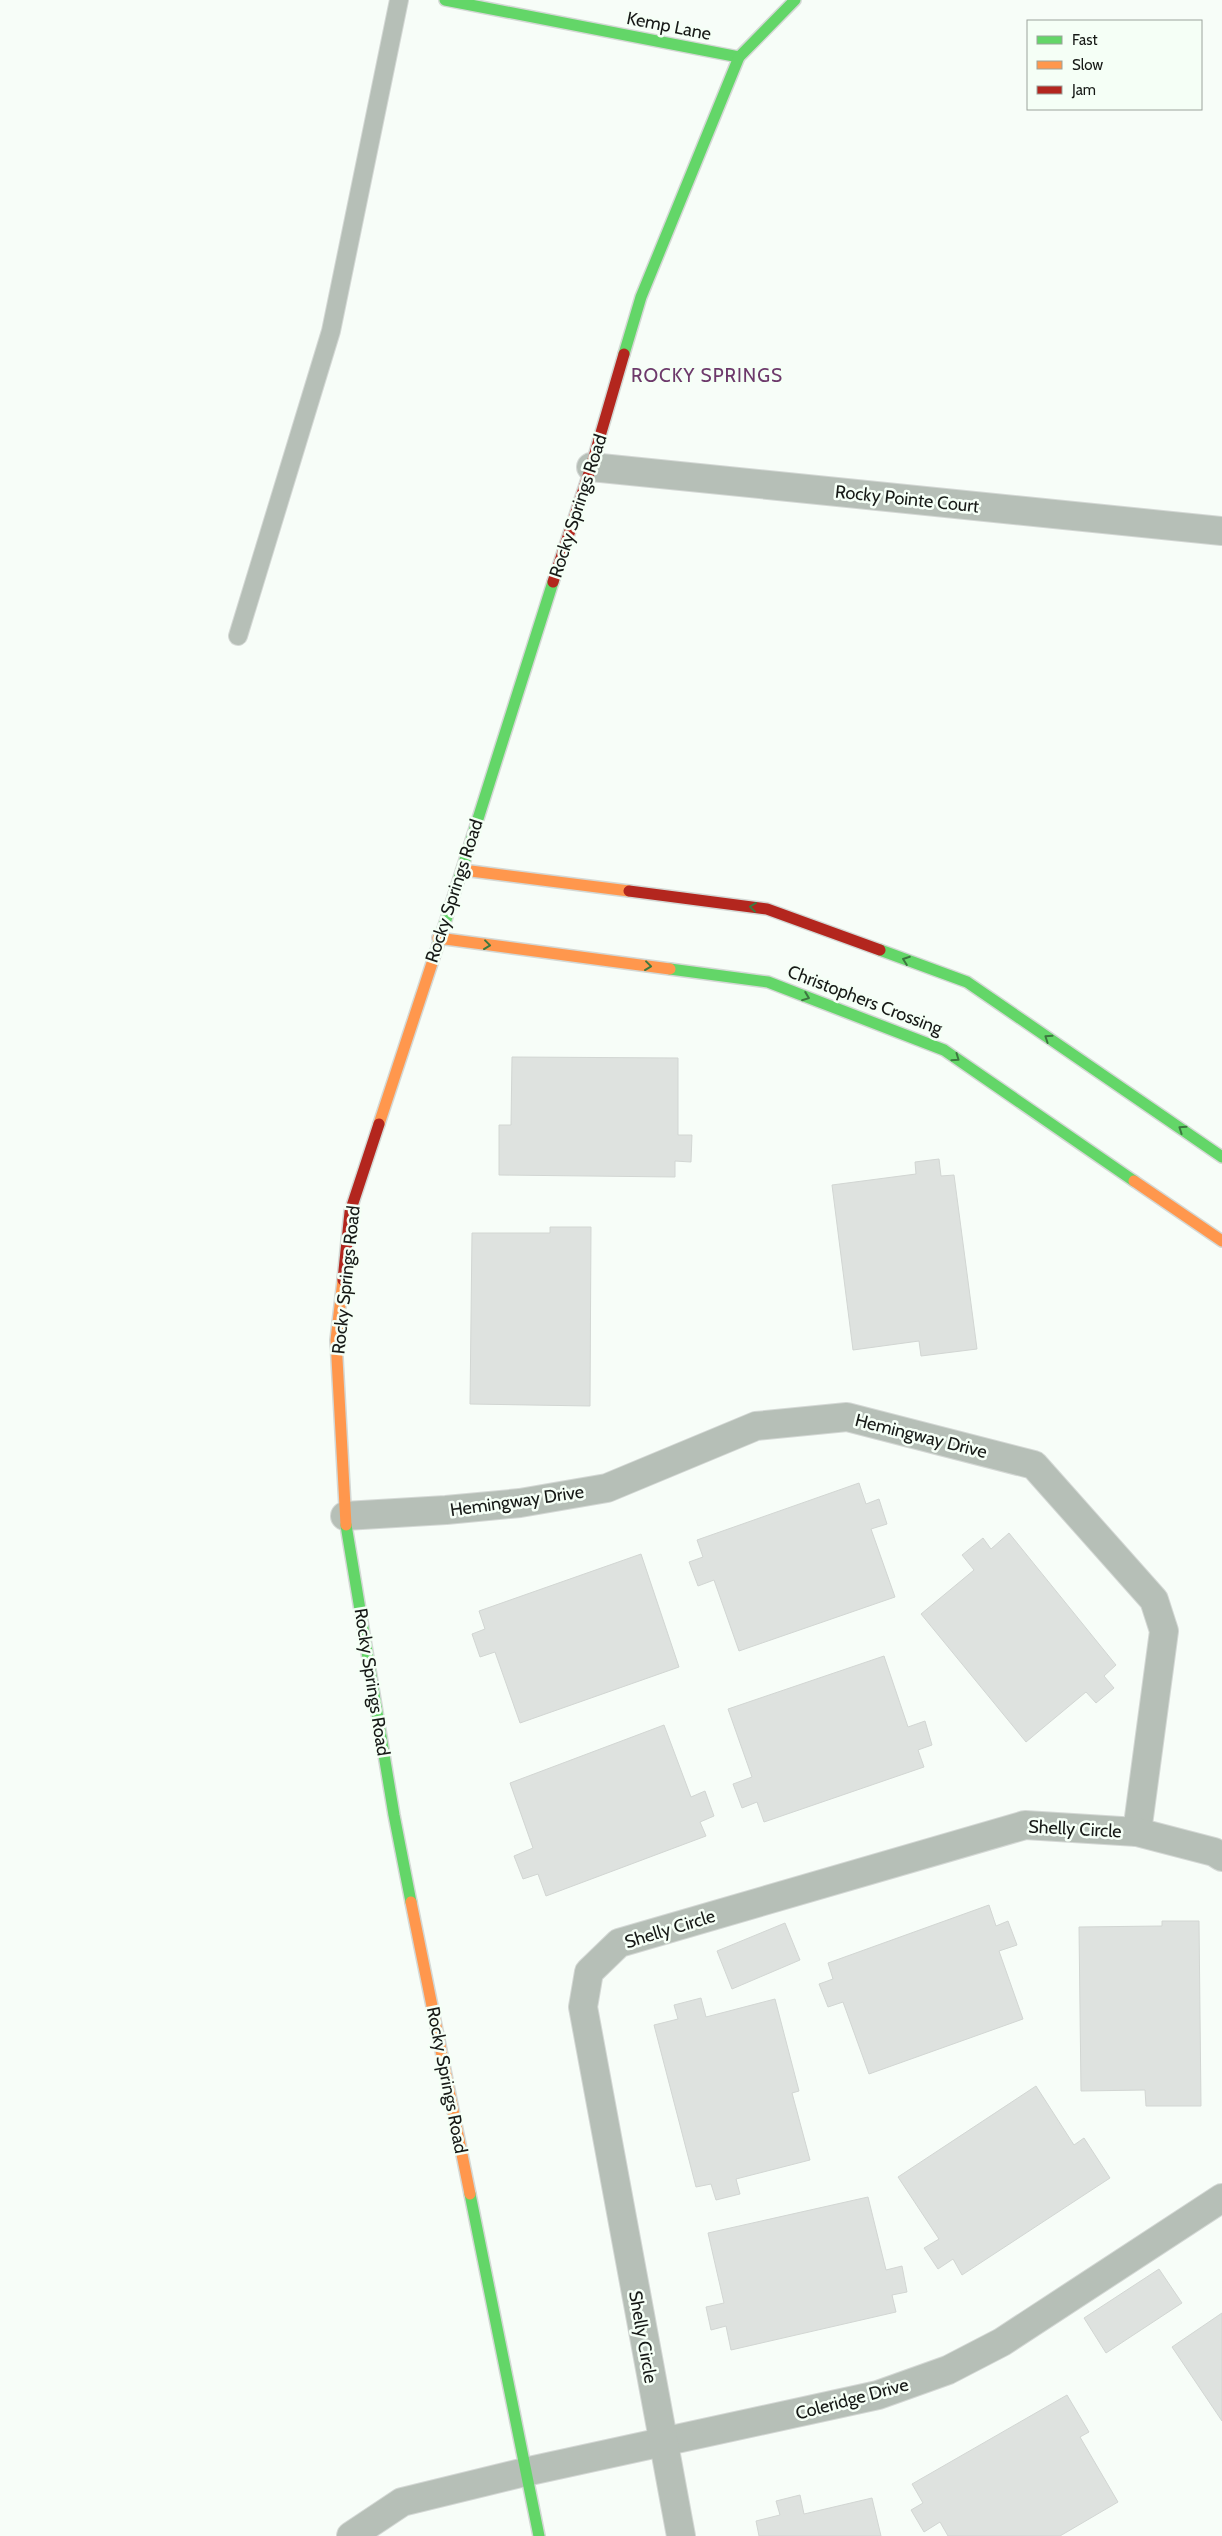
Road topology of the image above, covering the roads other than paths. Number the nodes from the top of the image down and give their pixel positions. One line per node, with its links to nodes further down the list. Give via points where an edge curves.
1 (399, 0): 7 (lane, via 331,331)
2 (445, 0): 4 (street, Kemp Lane)
3 (796, 0): 4 (street, Rocky Springs Road)
4 (739, 57): 5 (street, Rocky Springs Road, via 641,297)
5 (591, 467): 6 (street, Rocky Pointe Court); 8 (street, Rocky Springs Road)
6 (1222, 531)
7 (238, 636)
8 (463, 870): 9 (street, Rocky Springs Road); 10 (street, one-way to 8, via 967,982 767,909)
9 (438, 938): 11 (street, Christophers Crossing, one-way to 11, via 768,982 898,1032 944,1050); 12 (street, Rocky Springs Road, via 350,1212 336,1340)
10 (1222, 1157)
11 (1222, 1241)
12 (345, 1516): 13 (street, Hemingway Drive, via 520,1503 607,1488 756,1426 847,1417 1034,1465 1154,1600 1164,1631); 17 (street, Rocky Springs Road, via 394,1815)
13 (1137, 1832): 14 (street, Shelly Circle, via 1214,1852); 16 (street, Shelly Circle, via 1025,1825 619,1943 589,1972 583,2007)
14 (1222, 1857)
15 (1222, 2198): 16 (street, Coleridge Drive, via 1002,2342 948,2370 878,2395)
16 (662, 2442): 17 (street, Coleridge Drive); 20 (street, Shelly Circle)
17 (525, 2472): 18 (street, via 402,2502); 19 (street, Rocky Springs Road)
18 (351, 2536)
19 (539, 2536)
20 (681, 2536)

